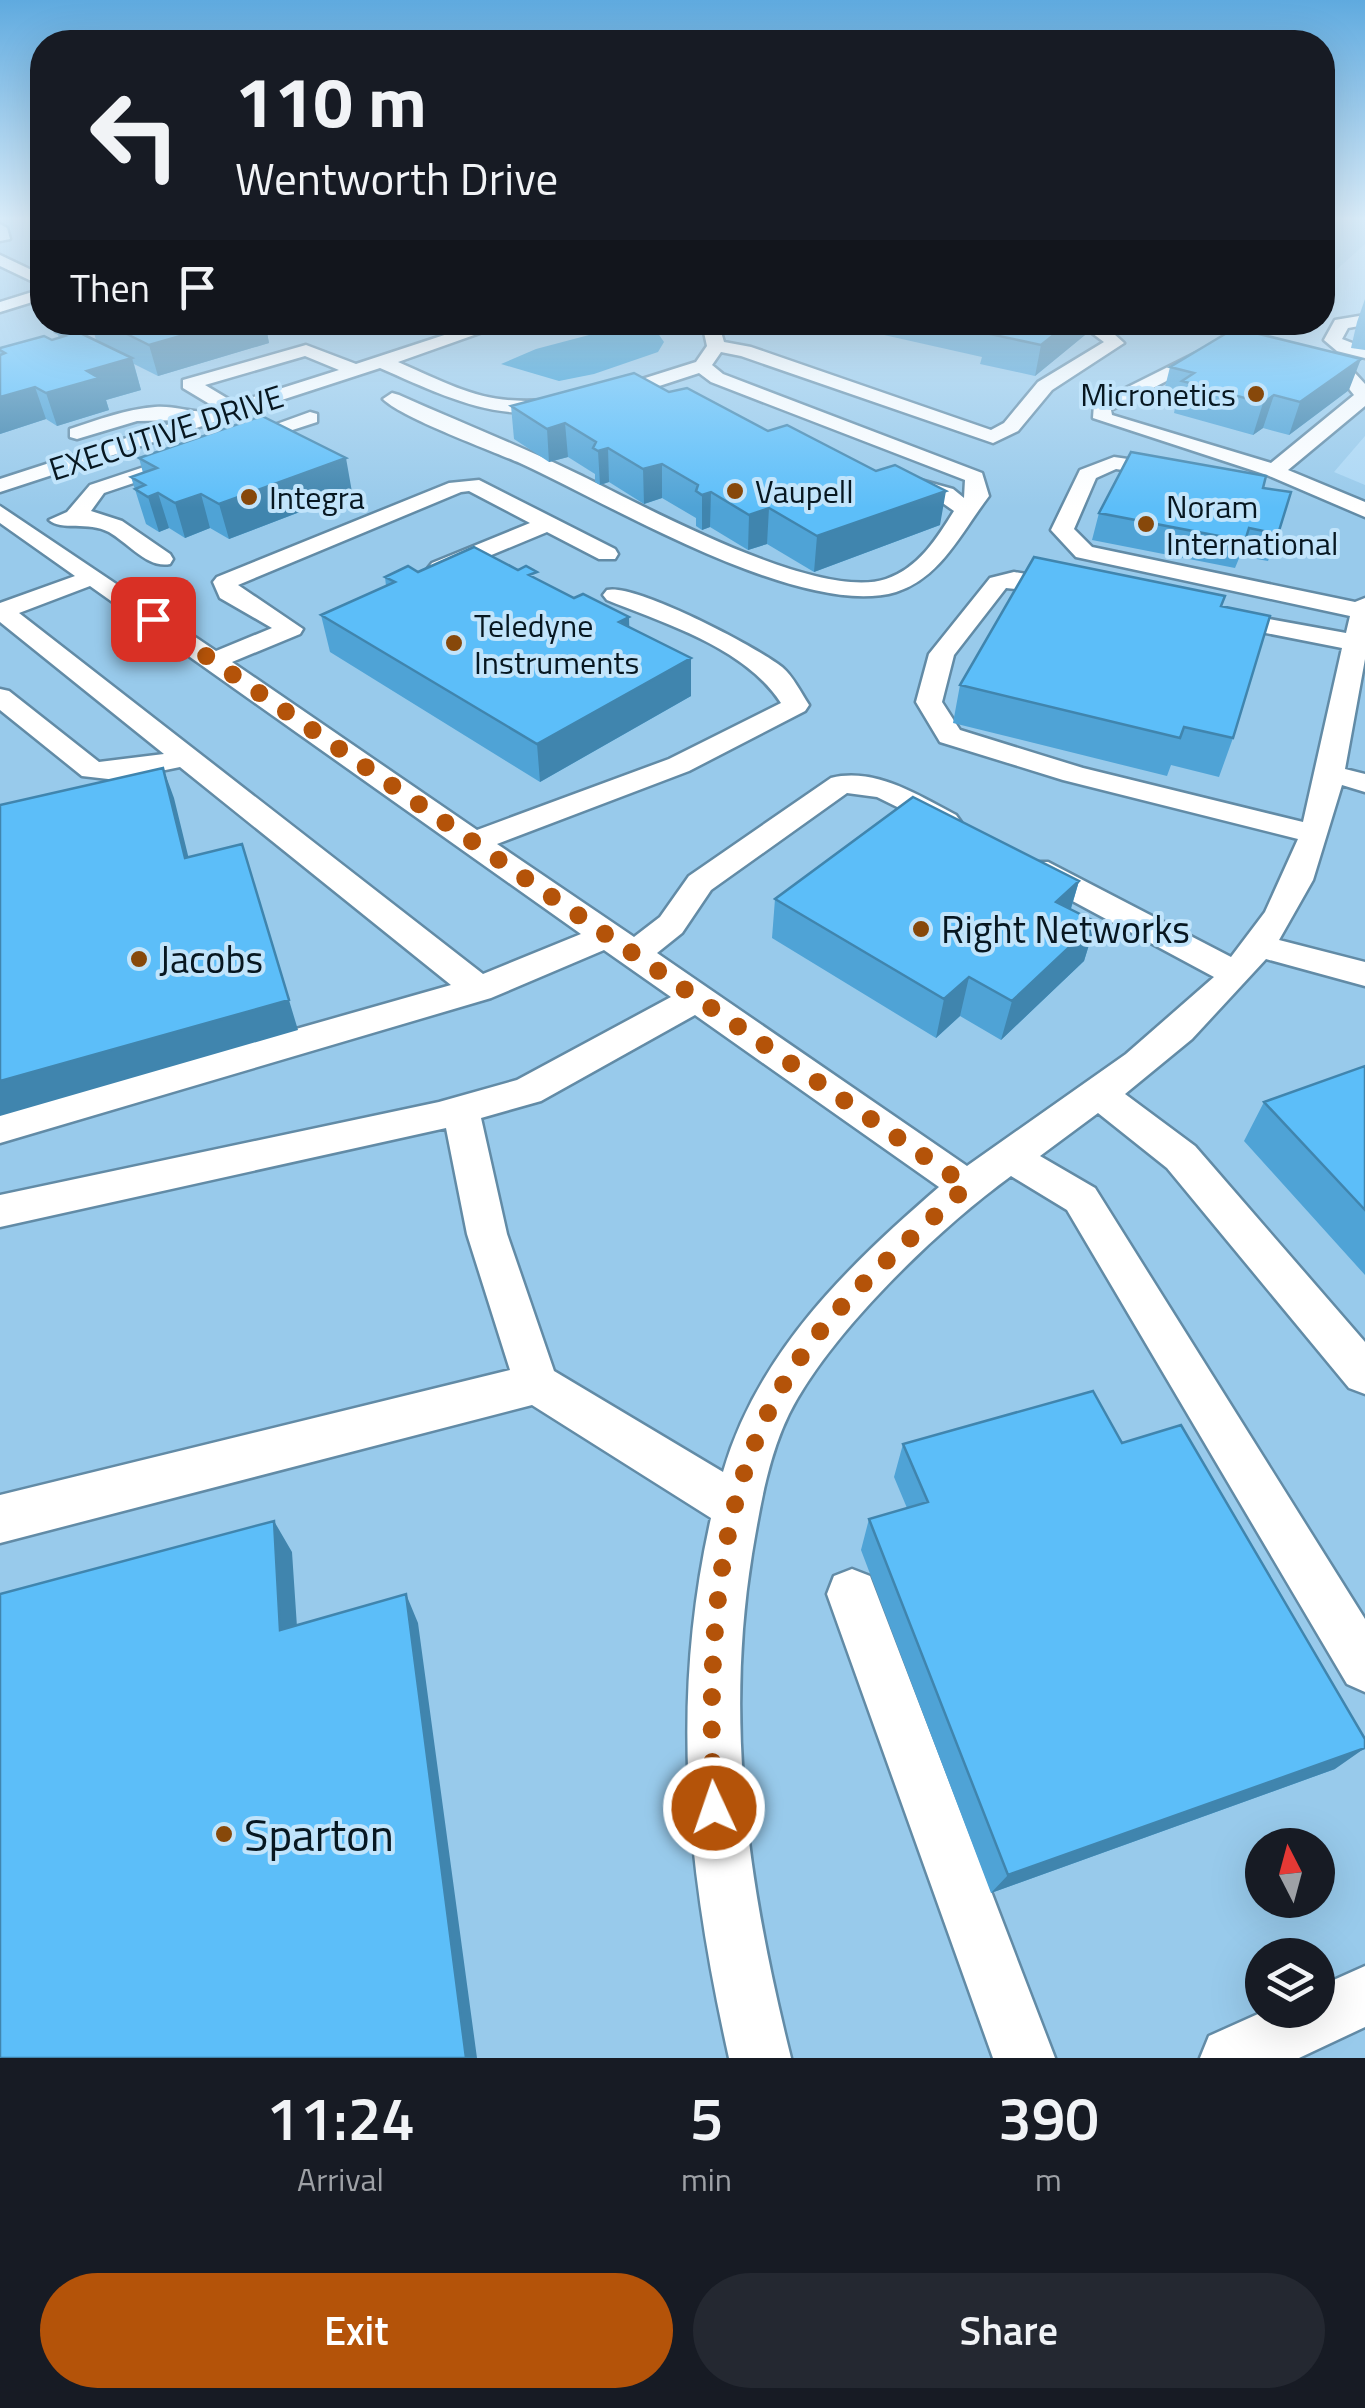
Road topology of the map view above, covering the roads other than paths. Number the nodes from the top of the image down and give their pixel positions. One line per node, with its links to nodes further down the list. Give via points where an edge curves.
1 (1365, 320): 9 (street, via 1342,324 1334,340)
2 (463, 335): 11 (street, EXECUTIVE DRIVE)
3 (713, 335): 6 (street)
4 (1105, 335): 22 (street, via 1114,343 1045,386 1011,428)
5 (277, 336): 7 (street)
6 (716, 346): 12 (street); 22 (street)
7 (306, 350): 13 (street); 18 (street, via 190,384)
8 (1225, 350): 25 (street, via 1209,350 1101,408 1103,418)
9 (1365, 353)
10 (1293, 361): 25 (street, via 1348,376 1365,396)
11 (382, 362): 13 (street, EXECUTIVE DRIVE); 19 (street)
12 (702, 366): 15 (street, via 638,387); 27 (street, via 717,378)
13 (355, 370): 14 (street, EXECUTIVE DRIVE)
14 (271, 397): 18 (street, EXECUTIVE DRIVE); 34 (street, via 320,423 97,488)
15 (684, 398)
16 (392, 400): 23 (street)
17 (578, 403): 19 (street)
18 (233, 410): 20 (street, EXECUTIVE DRIVE)
19 (514, 410): 23 (street)
20 (200, 421): 21 (street, via 176,410 146,412); 30 (street, EXECUTIVE DRIVE)
21 (78, 432)
22 (993, 437): 27 (street, via 972,461)
23 (481, 438): 31 (street, via 720,553 842,588 891,586 936,557)
24 (876, 472): 31 (street, via 945,494)
25 (1274, 472): 29 (street)
26 (1192, 475): 45 (street, via 1114,463 1086,474 1062,530 1084,552)
27 (975, 477): 31 (street, via 978,496)
28 (1232, 481): 29 (street)
29 (1304, 484): 32 (street)
30 (0, 486)
31 (966, 509)
32 (1365, 510)
33 (0, 513): 36 (street)
34 (76, 514): 36 (street); 38 (street, via 102,518)
35 (547, 524): 37 (street); 39 (street); 46 (street, via 472,484 456,487 225,582 228,593 301,625)
36 (26, 532): 40 (street)
37 (606, 554)
38 (162, 559)
39 (419, 576)
40 (93, 577): 43 (street); 46 (street)
41 (1083, 590): 50 (street, via 1014,579 998,583 942,654 929,702 950,736)
42 (614, 595): 52 (street, via 700,629 774,674 796,705 668,772)
43 (1, 611): 48 (street)
44 (1200, 613): 45 (street)
45 (1362, 620): 49 (street)
46 (213, 661): 52 (street)
47 (0, 696): 48 (street, via 92,770)
48 (189, 757): 57 (street)
49 (1347, 778): 50 (street)
50 (1314, 834): 55 (street, via 1299,877)
51 (972, 835): 54 (street, via 884,789 841,784 700,883 671,926)
52 (472, 842): 54 (street)
53 (1007, 854): 55 (street)
54 (621, 945): 57 (street); 58 (street)
55 (1247, 960): 56 (street); 59 (street, via 1219,993)
56 (1365, 974)
57 (479, 989): 61 (street)
58 (698, 998): 60 (street, via 528,1091); 63 (street)
59 (1098, 1093): 62 (street); 65 (street, via 1181,1157)
60 (450, 1113): 64 (street); 66 (street)
61 (0, 1128)
62 (1010, 1157): 63 (street); 70 (street, via 1081,1199)
63 (967, 1186): 67 (street, via 800,1358 756,1438)
64 (0, 1211)
65 (1365, 1374)
66 (536, 1384): 67 (street); 68 (street)
67 (737, 1507): 72 (street, via 720,1588 709,1707 716,1842)
68 (0, 1519)
69 (852, 1594): 73 (street)
70 (1365, 1666)
71 (1365, 1996): 74 (street)
72 (760, 2058)
73 (1024, 2058)
74 (1231, 2058)

